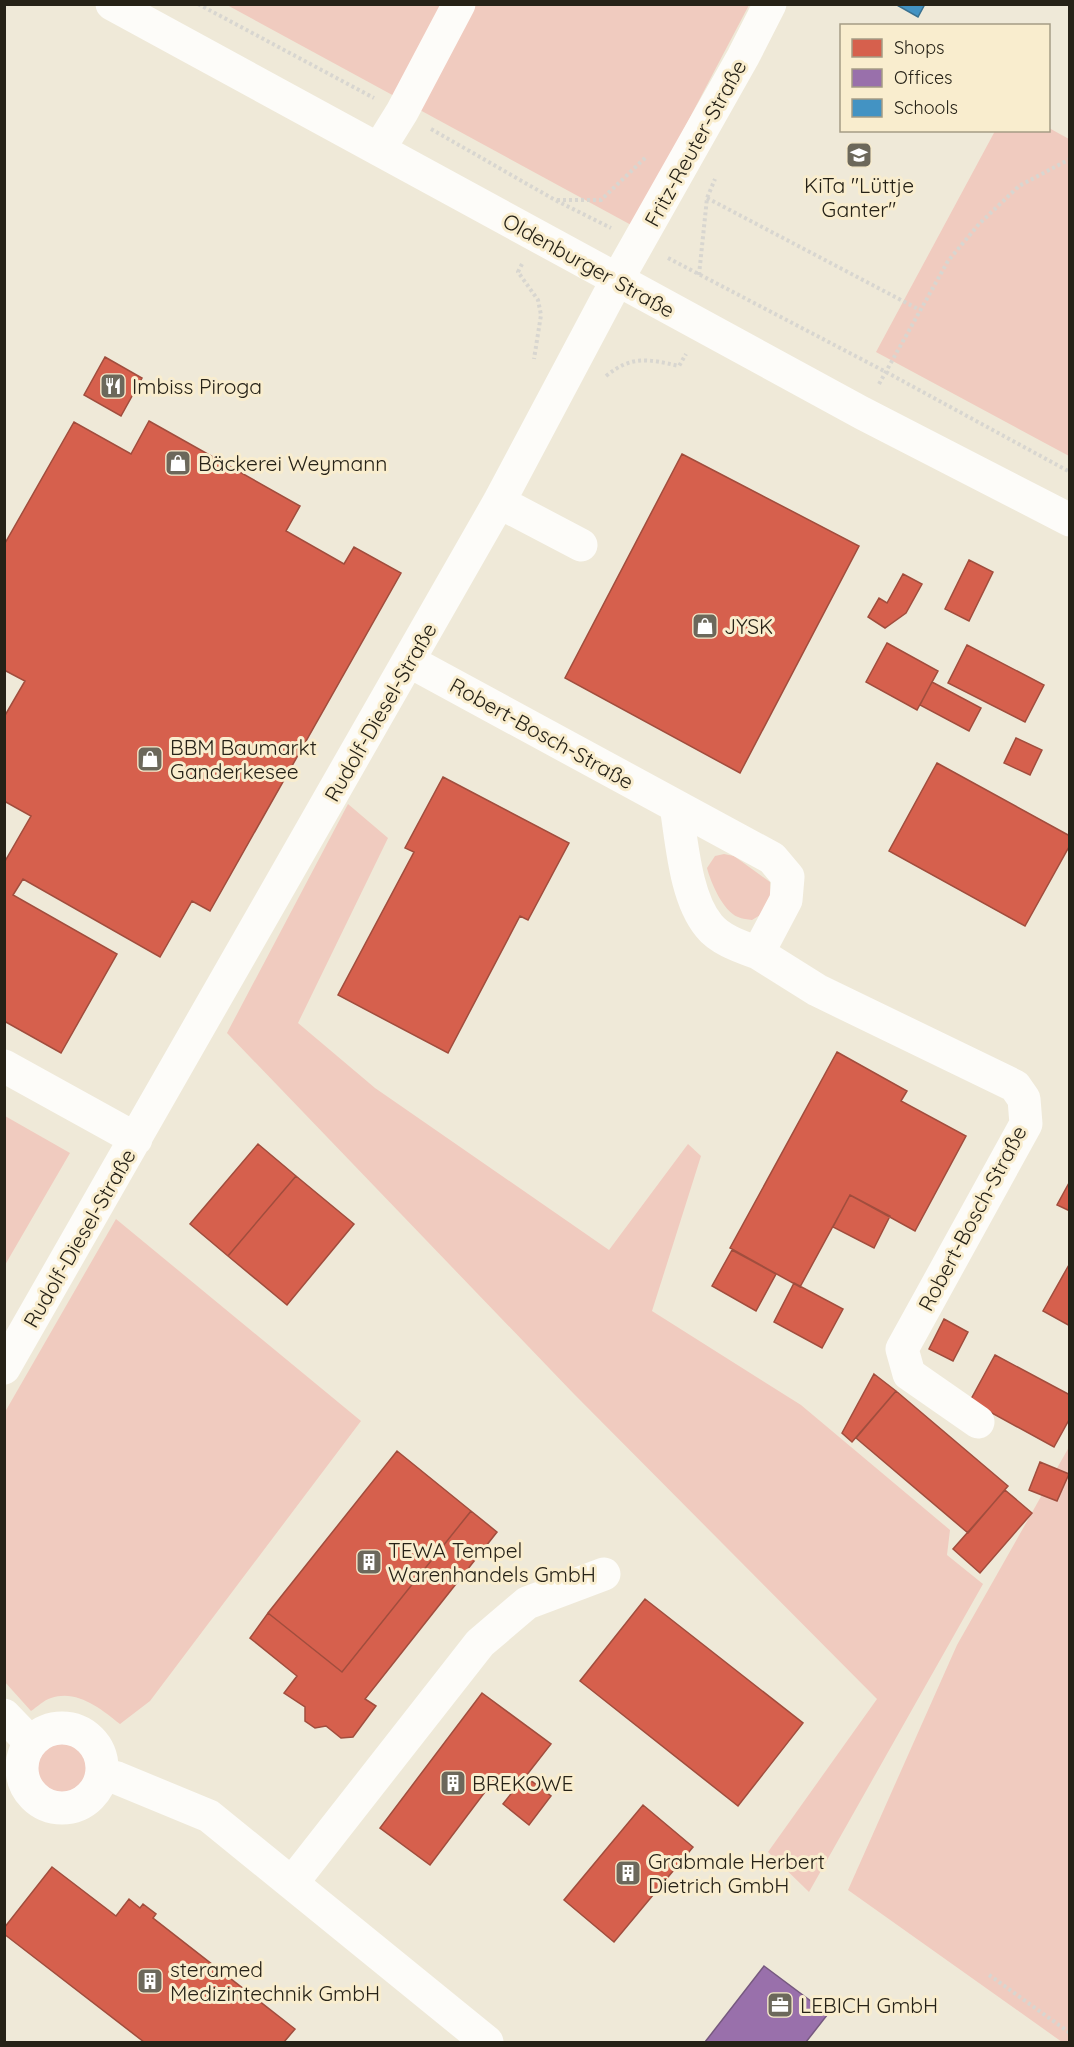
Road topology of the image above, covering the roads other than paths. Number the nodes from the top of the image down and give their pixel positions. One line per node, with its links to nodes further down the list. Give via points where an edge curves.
1 (112, 4): 4 (street, Oldenburger Straße)
2 (459, 4): 4 (street)
3 (770, 4): 5 (street, Fritz-Reuter-Straße)
4 (380, 149): 5 (street, Oldenburger Straße)
5 (617, 280): 6 (street, Rudolf-Diesel-Straße); 7 (street, Oldenburger Straße)
6 (499, 502): 8 (street); 9 (street, Rudolf-Diesel-Straße)
7 (1070, 520)
8 (581, 545)
9 (409, 661): 10 (street, Robert-Bosch-Straße); 13 (street, Rudolf-Diesel-Straße)
10 (676, 806): 11 (street, Robert-Bosch-Straße, via 697,907 710,928 732,943); 11 (street, Robert-Bosch-Straße, via 772,858 788,877 786,900)
11 (758, 953): 15 (street, Robert-Bosch-Straße, via 817,990 1015,1086 1024,1100 1026,1124 902,1348 909,1374)
12 (4, 1066): 13 (street, Rudolf-Diesel-Straße)
13 (136, 1139): 14 (street, Rudolf-Diesel-Straße)
14 (4, 1368)
15 (978, 1422)
16 (604, 1574): 20 (street, via 527,1603 480,1643)
17 (4, 1715): 18 (street)
18 (30, 1742): 19 (street, via 52,1729 78,1731 97,1749); 19 (street, via 23,1754 23,1781 39,1802 58,1808 78,1805 90,1798)
19 (102, 1774): 20 (street, via 209,1816)
20 (292, 1883): 21 (street)
21 (487, 2043)

